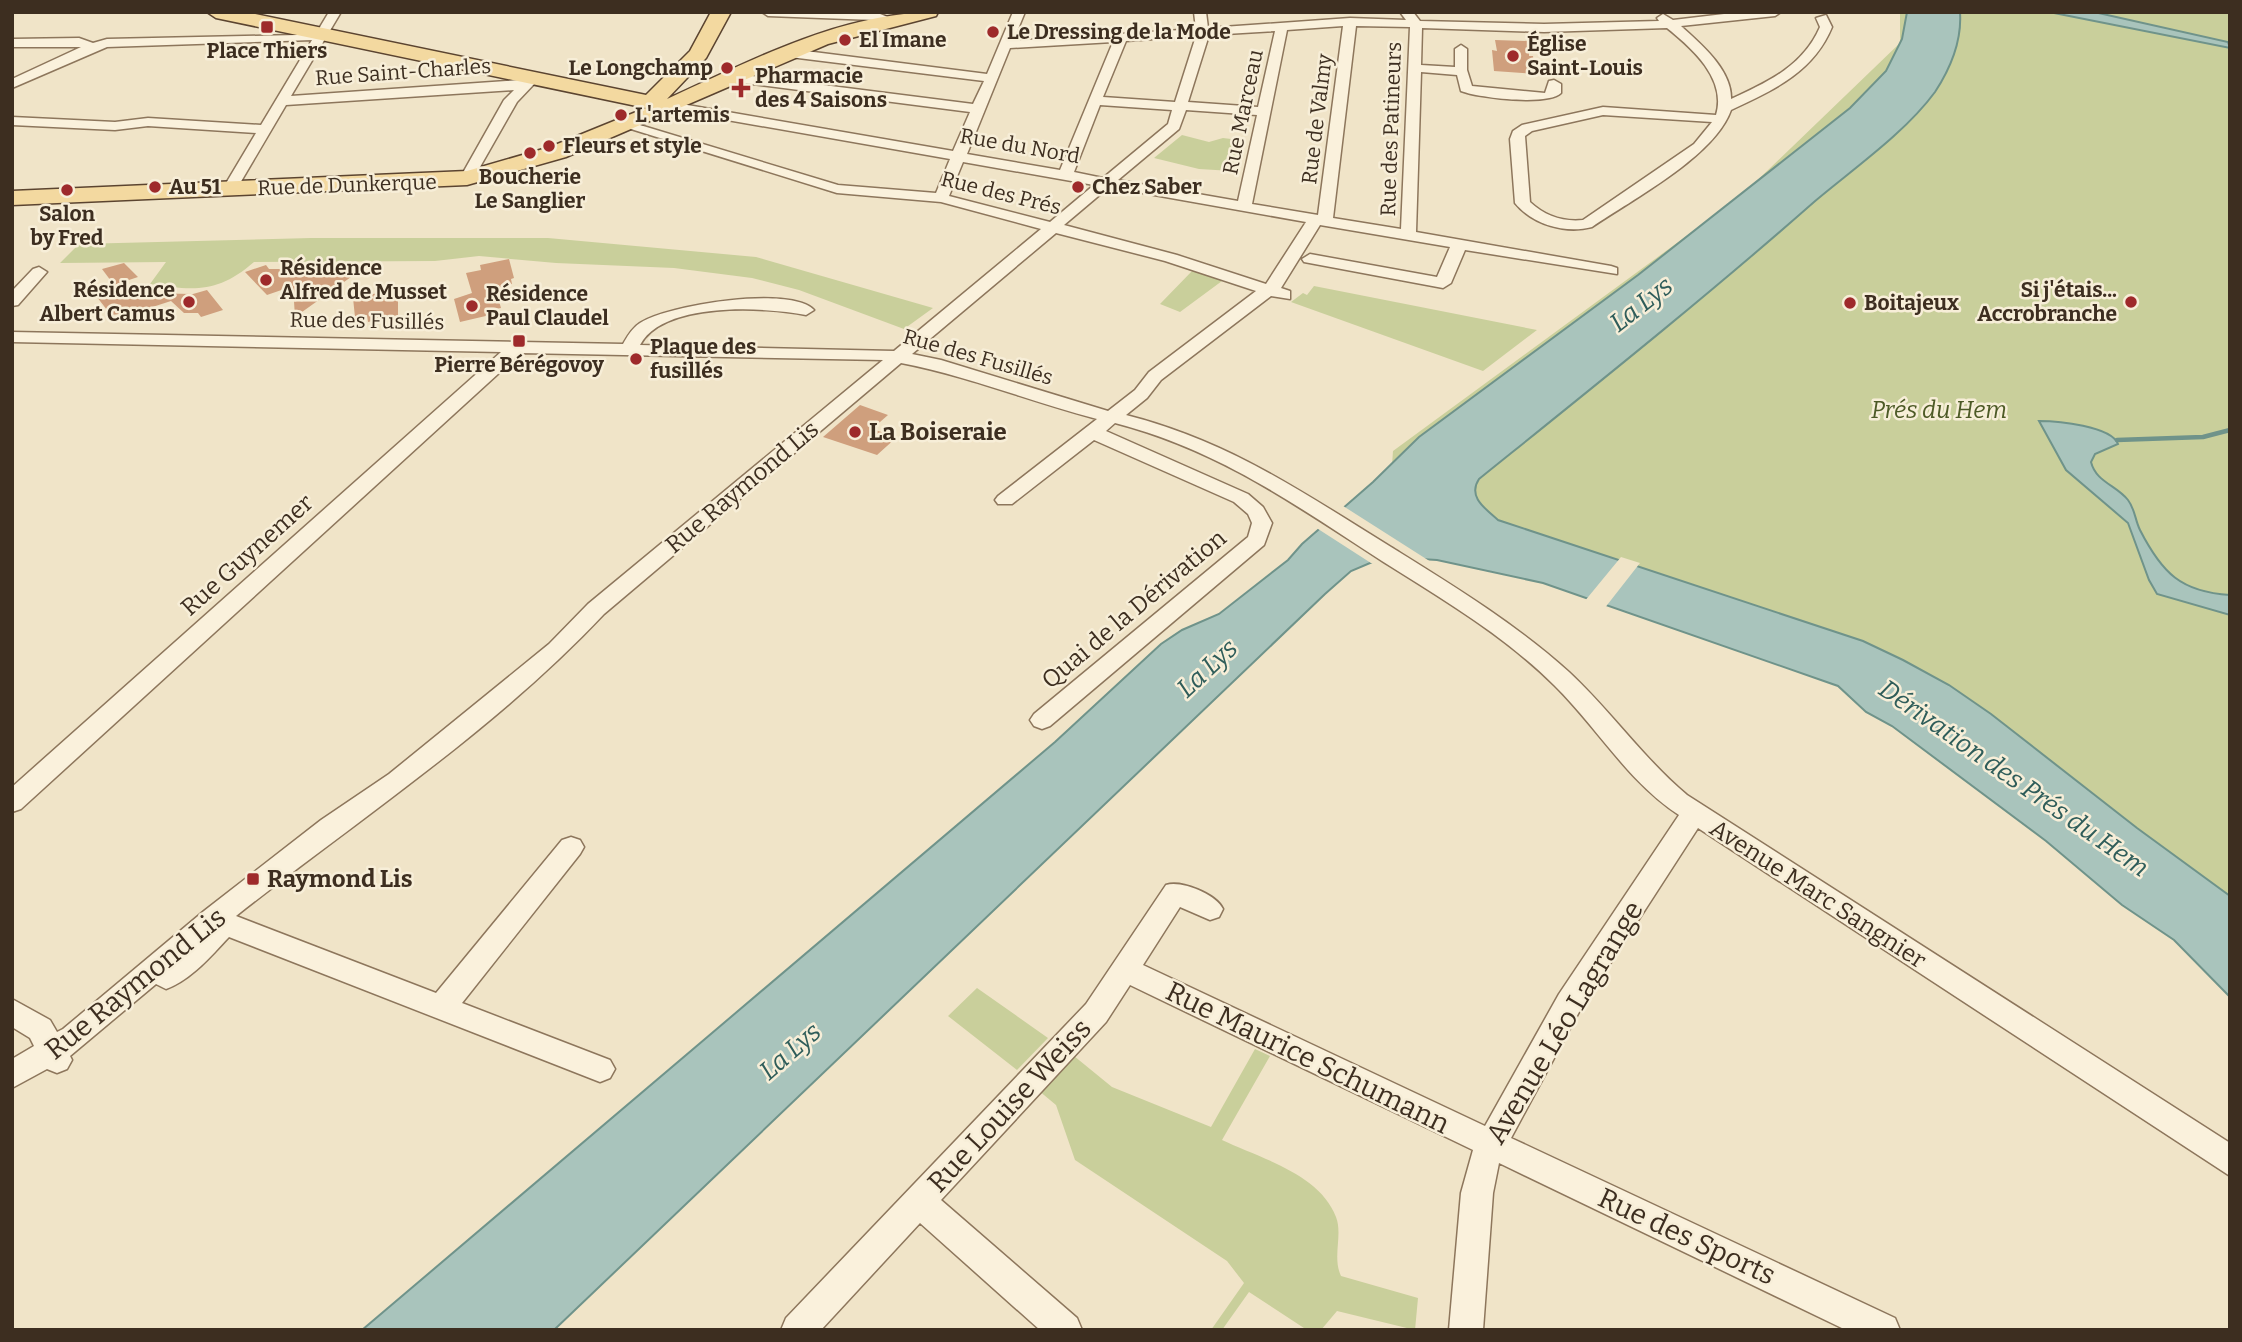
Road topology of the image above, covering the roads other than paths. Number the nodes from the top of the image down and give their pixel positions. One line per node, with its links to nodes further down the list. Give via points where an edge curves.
1 (216, 12): 17 (main road, via 289,27)
2 (720, 12): 35 (main road, via 703,49)
3 (768, 12): 12 (street, via 875,16)
4 (929, 12): 12 (main road, Rue de Dunkerque)
5 (1019, 12): 22 (street)
6 (1200, 12): 19 (street)
7 (1406, 12): 14 (street)
8 (1489, 12): 18 (street)
9 (1654, 12): 15 (street)
10 (1775, 12): 15 (street)
11 (1822, 18): 39 (street, via 1826,27 1822,39 1800,66)
12 (892, 21): 25 (main road, Rue de Dunkerque)
13 (1350, 22): 14 (street); 16 (street); 51 (street, Rue de Valmy)
14 (1416, 24): 18 (street); 26 (street, Rue des Patineurs)
15 (1670, 24): 18 (street); 39 (street, via 1713,66 1725,93)
16 (1282, 26): 19 (street); 38 (street, Rue Marceau)
17 (327, 28): 23 (street, via 297,39 118,42); 30 (main road); 33 (street)
18 (1500, 28)
19 (1203, 31): 20 (street); 36 (street)
20 (1121, 37): 22 (street); 34 (street)
21 (12, 43): 23 (street, via 79,42)
22 (1005, 45): 29 (street)
23 (92, 47): 31 (street)
24 (1461, 49): 27 (street)
25 (790, 53): 28 (main road, Rue de Dunkerque); 29 (street)
26 (1414, 68): 27 (street); 53 (street, Rue des Patineurs)
27 (1461, 71): 32 (street, via 1466,88 1473,92 1547,97 1554,93)
28 (737, 78): 35 (main road, Rue de Dunkerque); 37 (street)
29 (991, 78): 37 (street)
30 (530, 82): 33 (street, Rue Saint-Charles); 35 (main road); 45 (street, via 506,108)
31 (12, 84)
32 (1554, 84)
33 (284, 101): 42 (street)
34 (1095, 102): 36 (street); 44 (street)
35 (661, 104): 41 (main road, Rue de Dunkerque); 43 (street, Rue du Nord)
36 (1182, 106): 38 (street); 46 (street, via 1174,126)
37 (977, 109): 43 (street)
38 (1264, 111): 50 (street, Rue Marceau)
39 (1724, 113): 39 (street, via 1603,111 1523,130 1517,139 1523,203 1559,223 1587,224 1699,147)
40 (12, 121): 42 (street)
41 (625, 125): 45 (main road, Rue de Dunkerque); 49 (street, Rue des Prés, via 845,191)
42 (267, 129): 47 (street)
43 (957, 157): 44 (street, Rue du Nord); 49 (street)
44 (1065, 176): 46 (street, Rue du Nord)
45 (467, 178): 47 (main road, Rue de Dunkerque)
46 (1105, 183): 50 (street, Rue du Nord); 52 (street)
47 (229, 190): 48 (main road, Rue de Dunkerque)
48 (12, 198)
49 (941, 198): 52 (street, Rue des Prés)
50 (1244, 207): 51 (street, Rue du Nord)
51 (1323, 221): 53 (street, Rue du Nord); 55 (street); 58 (street, via 1280,278)
52 (1053, 227): 58 (street, Rue des Prés, via 1171,258); 64 (street)
53 (1408, 236): 54 (street, Rue du Nord)
54 (1459, 245): 55 (street, via 1443,283); 56 (street, Rue du Nord)
55 (1310, 259): 58 (street, via 1293,288)
56 (1611, 271)
57 (39, 272): 59 (street)
58 (1276, 293): 65 (street, via 1170,382 1141,394)
59 (13, 299)
60 (806, 310): 63 (street, via 764,303 685,313 645,328)
61 (12, 336): 62 (street, Rue des Fusillés)
62 (517, 347): 63 (street, Rue des Fusillés); 71 (street, Rue Guynemer)
63 (629, 349): 64 (street, Rue des Fusillés)
64 (898, 356): 65 (street, Rue des Fusillés); 69 (street, Rue Raymond Lis)
65 (1112, 417): 66 (street); 68 (street, Rue des Fusillés, via 1212,449)
66 (1093, 432): 67 (street); 70 (street, Quai de la Dérivation, via 1241,498 1262,523 1257,540)
67 (1005, 500)
68 (1303, 500): 72 (street, Avenue Marc Sangnier, via 1439,587 1547,665 1651,779)
69 (586, 618): 74 (street, Rue Raymond Lis, via 557,650 398,780)
70 (1042, 720)
71 (12, 802)
72 (1694, 813): 84 (street, Avenue Léo Lagrange, via 1569,1003); 85 (street, Avenue Marc Sangnier)
73 (570, 847): 78 (street)
74 (255, 888): 76 (street, Rue Raymond Lis)
75 (1210, 909): 77 (street, Rue Louise Weiss, via 1175,893)
76 (219, 921): 78 (street); 80 (street, Rue Raymond Lis)
77 (1126, 970): 84 (street, Rue Maurice Schumann); 86 (street, Rue Louise Weiss, via 1096,1013)
78 (441, 1008): 81 (street)
79 (12, 1011): 80 (street, via 34,1022)
80 (54, 1057): 82 (street, Rue Raymond Lis); 83 (street, Rue Raymond Lis)
81 (600, 1069)
82 (12, 1076)
83 (12, 1088)
84 (1491, 1144): 89 (street, Avenue Léo Lagrange, via 1477,1193); 90 (street, Rue des Sports)
85 (2230, 1161)
86 (919, 1201): 87 (street, Rue Louise Weiss); 88 (street)
87 (798, 1330)
88 (1066, 1330)
89 (1466, 1330)
90 (1883, 1330)

